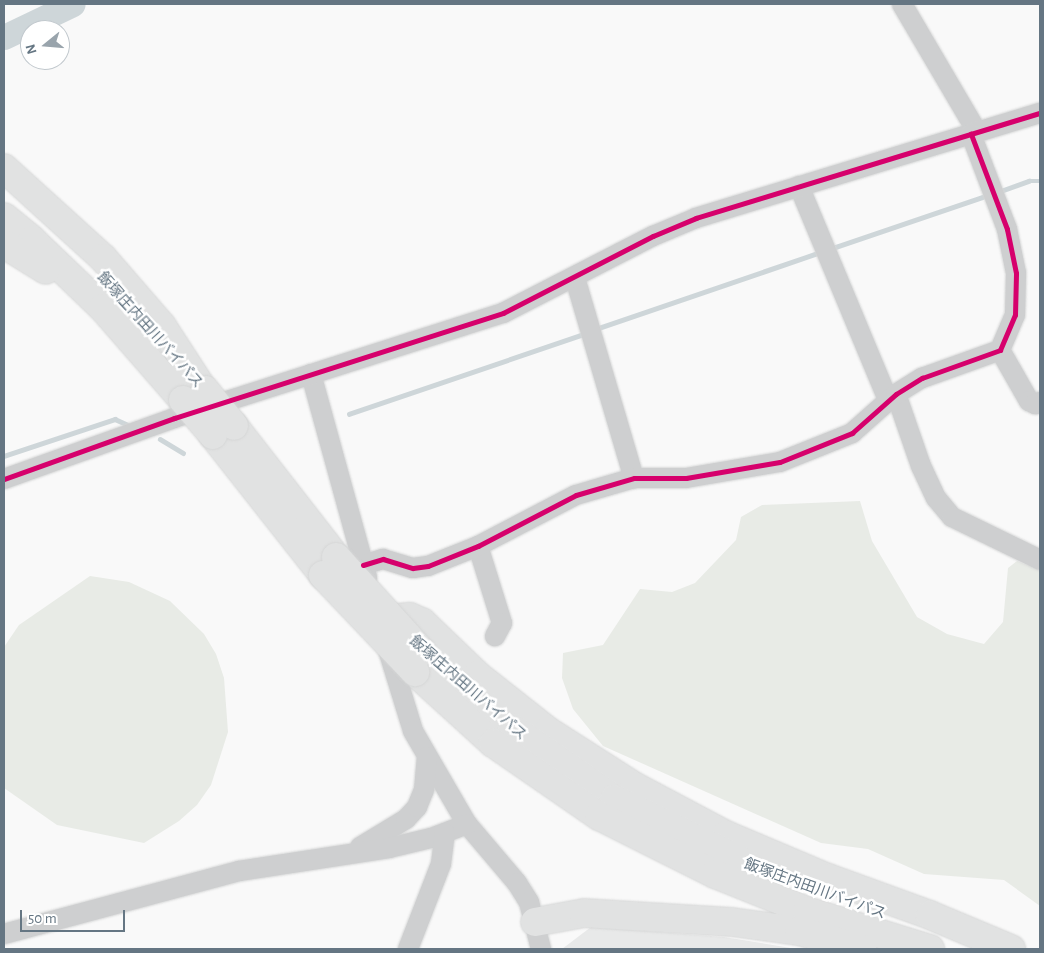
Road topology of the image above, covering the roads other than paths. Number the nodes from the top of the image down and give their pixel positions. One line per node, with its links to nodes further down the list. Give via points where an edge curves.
1 (902, 4): 3 (street)
2 (1040, 113): 3 (street)
3 (974, 133): 5 (street); 10 (street, via 1007,229 1016,273 1015,315)
4 (4, 168): 12 (highway, via 103,258 162,326)
5 (799, 186): 9 (street, via 688,221); 13 (street)
6 (4, 192): 12 (highway, 飯塚庄内田川バイパス, via 86,260)
7 (4, 217): 12 (highway, 飯塚庄内田川バイパス)
8 (4, 244): 12 (highway, via 43,267)
9 (574, 278): 11 (street, via 503,313); 15 (street)
10 (1000, 350): 13 (street, via 922,378); 14 (street, via 1029,401)
11 (311, 374): 16 (street); 19 (street)
12 (189, 389): 22 (highway, 飯塚庄内田川バイパス, bridge, via 329,566)
13 (892, 397): 15 (street, via 852,432 780,462 686,478); 18 (street, via 936,498 952,517)
14 (1040, 402)
15 (634, 478): 17 (street, via 576,495)
16 (4, 479)
17 (478, 546): 19 (street, via 428,566 413,568 383,559); 21 (street, via 502,623)
18 (1040, 560)
19 (363, 565): 20 (street)
20 (379, 620): 23 (street, via 402,701); 34 (highway, via 410,617 422,622 477,675 548,731 634,786 726,835)
21 (495, 636)
22 (418, 662): 32 (highway, 飯塚庄内田川バイパス, via 493,743 599,816 715,874 807,911); 33 (highway, 飯塚庄内田川バイパス, via 614,800 717,852 798,884)
23 (427, 757): 24 (street); 26 (street, via 424,790 417,807 392,828)
24 (467, 824): 25 (street); 27 (street, via 517,883)
25 (445, 833): 26 (street, via 389,848); 29 (street, via 440,864)
26 (352, 852): 28 (street, via 239,870)
27 (535, 922): 30 (street); 31 (highway, via 584,914 732,922 799,931)
28 (4, 934)
29 (408, 949)
30 (541, 949)
31 (862, 949)
32 (930, 949)
33 (992, 949)
34 (1011, 949)

